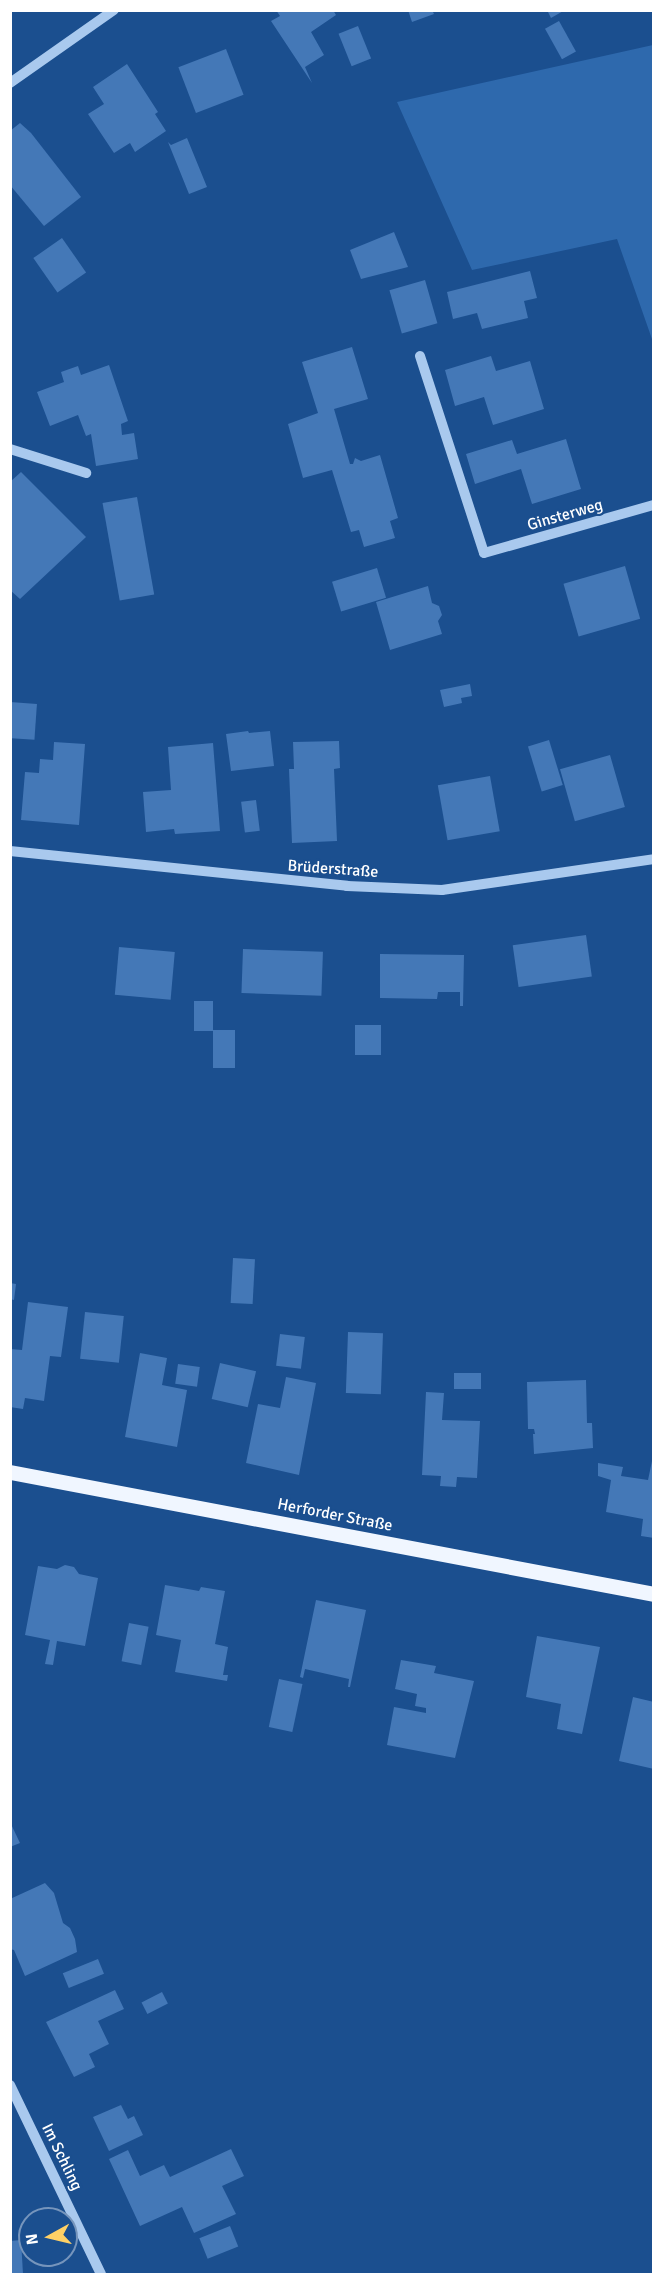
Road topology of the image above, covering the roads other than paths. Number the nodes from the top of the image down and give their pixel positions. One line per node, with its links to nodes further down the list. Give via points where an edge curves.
1 (114, 10): 2 (street)
2 (10, 83)
3 (420, 356): 6 (street, Ginsterweg, via 484,553)
4 (10, 449): 5 (street)
5 (86, 473)
6 (654, 505)
7 (10, 851): 8 (street, Brüderstraße, via 347,886 442,890)
8 (654, 859)
9 (10, 1472): 10 (main road, Herforder Straße)
10 (654, 1594)
11 (10, 2085): 12 (street, Im Schling)
12 (101, 2274)

